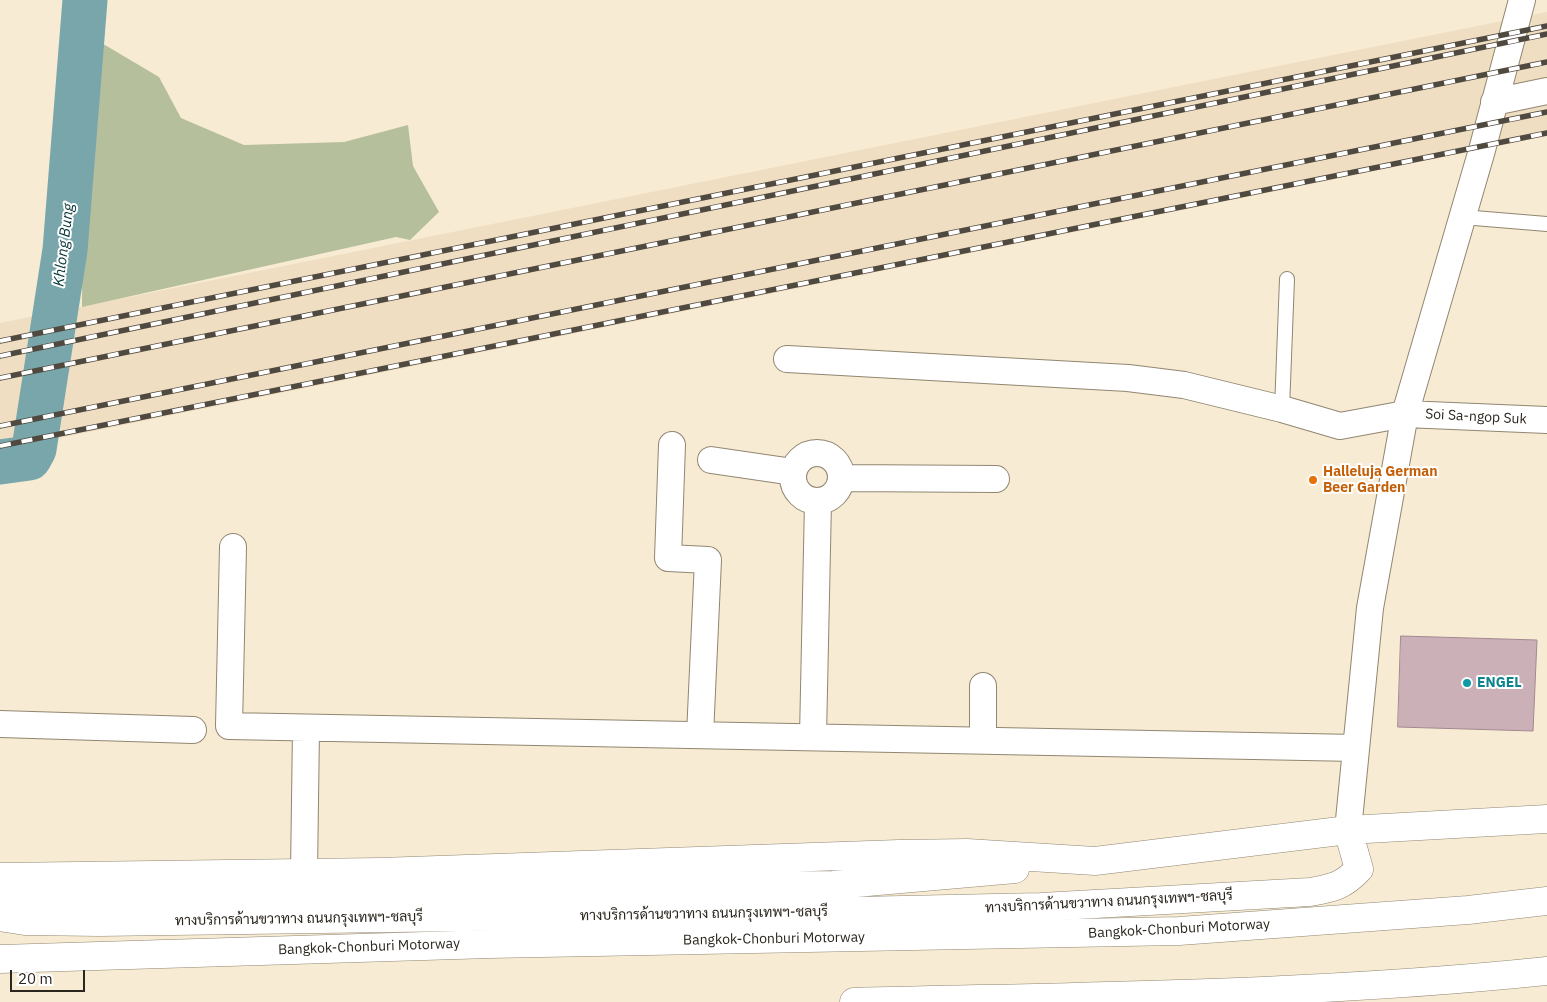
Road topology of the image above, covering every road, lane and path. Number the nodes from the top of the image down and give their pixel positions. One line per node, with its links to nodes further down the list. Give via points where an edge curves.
1 (1522, 0): 3 (street)
2 (1547, 91): 3 (street)
3 (1494, 102): 4 (street)
4 (1462, 217): 5 (lane); 9 (street)
5 (1547, 224)
6 (1287, 279): 8 (lane)
7 (787, 359): 8 (street, Soi Sa-ngop Suk, via 1128,378 1184,384)
8 (1282, 409): 9 (street, Soi Sa-ngop Suk, via 1340,426)
9 (1405, 414): 10 (street, Soi Sa-ngop Suk); 25 (street, via 1370,608)
10 (1547, 420)
11 (672, 445): 22 (street, via 668,558 708,560)
12 (711, 460): 13 (street)
13 (793, 472): 14 (street, via 805,456 825,454 834,459); 16 (street, via 793,484 798,494)
14 (842, 478): 15 (street); 16 (street, via 830,499)
15 (996, 479)
16 (818, 502): 23 (street)
17 (233, 547): 20 (street, via 230,726)
18 (983, 686): 24 (street)
19 (0, 724): 21 (street)
20 (306, 729): 22 (street); 29 (street)
21 (193, 730)
22 (700, 735): 23 (street)
23 (813, 736): 24 (street)
24 (983, 739): 25 (street)
25 (1356, 748): 27 (street)
26 (1547, 819): 27 (main road)
27 (1348, 830): 28 (main road); 33 (main road, ทางบริการด้านขวาทาง ถนนกรุงเทพฯ-ชลบุรี, via 1360,869 1335,888 1310,892 1041,907 783,913 99,922 25,921)
28 (1094, 861): 29 (main road, via 967,853 898,854); 31 (main road, via 833,885)
29 (304, 873): 30 (main road)
30 (0, 877)
31 (0, 898)
32 (1547, 901): 34 (main road, Bangkok-Chonburi Motorway, via 1468,910 1180,931 500,944)
33 (0, 917)
34 (0, 959)
35 (1547, 971): 36 (main road, via 1481,978 1192,994)
36 (854, 1002)

